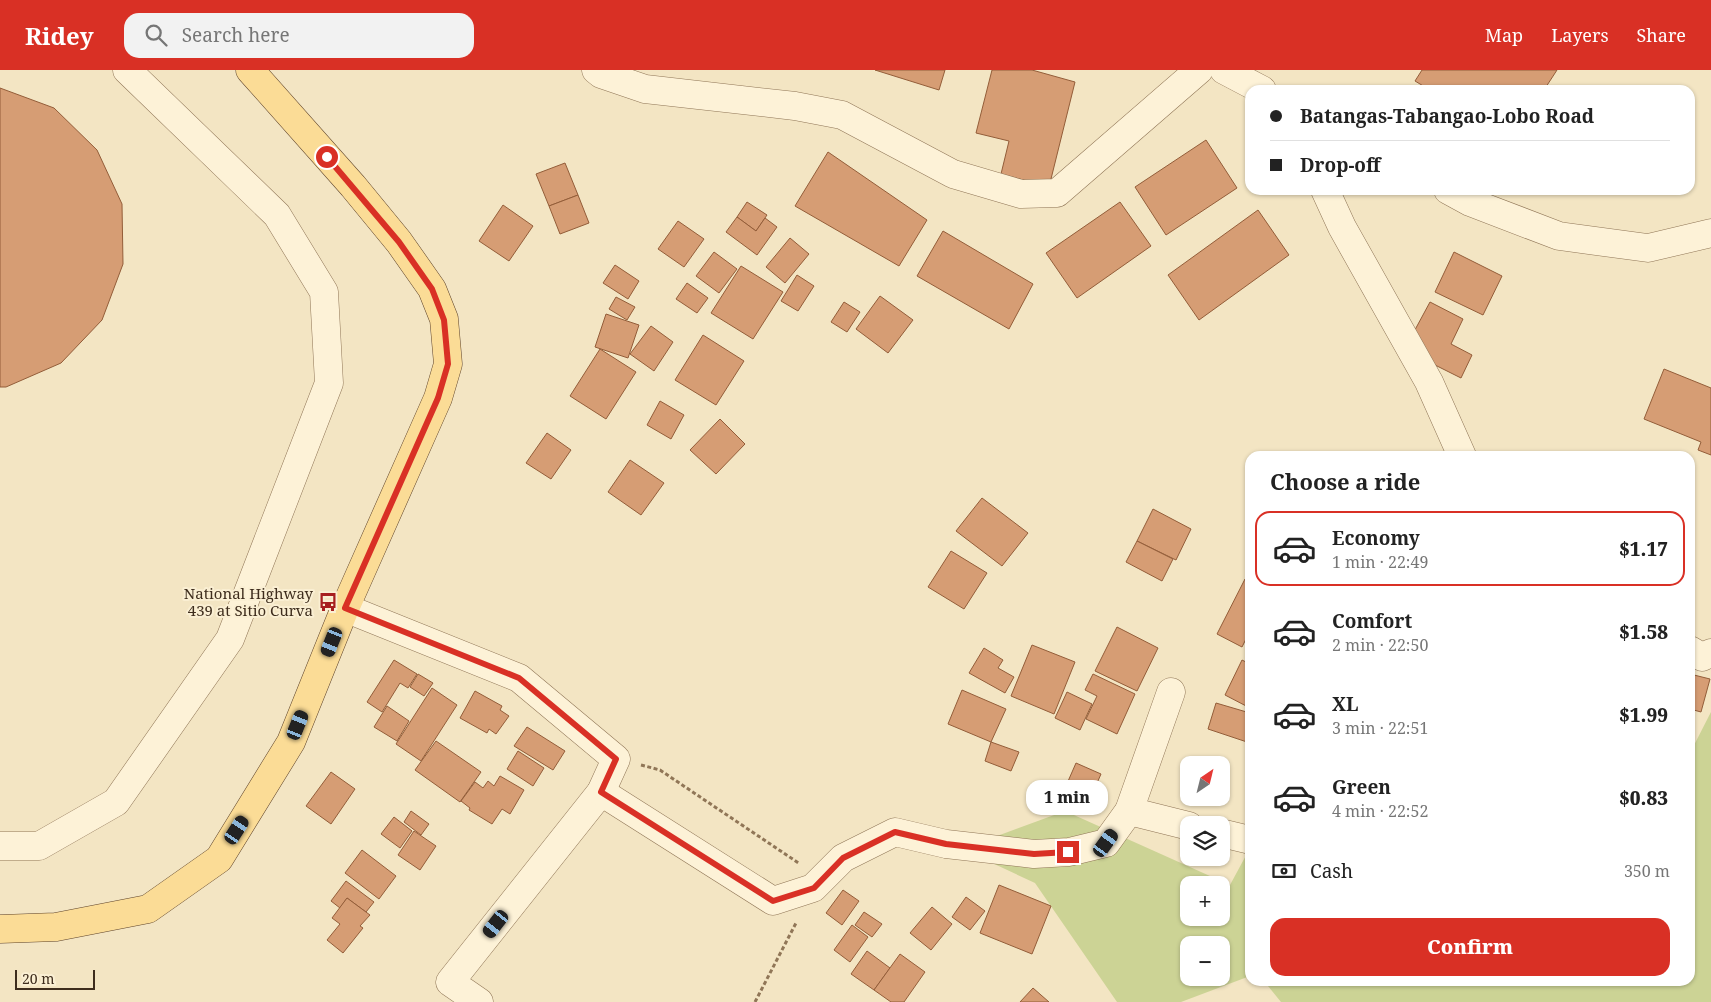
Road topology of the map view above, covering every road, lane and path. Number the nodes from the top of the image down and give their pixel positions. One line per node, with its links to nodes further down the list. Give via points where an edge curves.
1 (127, 70): 20 (street, via 277,215 324,292 329,383 230,639 116,802 39,846)
2 (250, 70): 11 (main road, via 399,242 432,289 444,320 448,364 438,398)
3 (596, 70): 4 (street, via 645,89 794,106 842,115 953,174 1021,194 1057,194)
4 (1199, 70)
5 (1224, 70): 6 (street)
6 (1252, 85)
7 (1327, 195): 10 (street, via 1429,382)
8 (1457, 195): 9 (street, via 1559,236 1648,248)
9 (1711, 233)
10 (1460, 451)
11 (345, 608): 15 (street, via 519,678 616,759); 21 (main road, via 292,742 219,859 148,909 56,927)
12 (1695, 652): 13 (street, via 1702,656)
13 (1711, 653)
14 (1171, 692): 16 (street)
15 (601, 792): 16 (street, via 773,901 814,888 843,858 895,832 946,844 1034,854 1068,852 1106,843); 22 (street, via 450,982)
16 (1129, 811): 17 (street)
17 (1180, 824)
18 (1230, 836): 19 (street)
19 (1245, 839)
20 (0, 846)
21 (0, 929)
22 (479, 1002)

